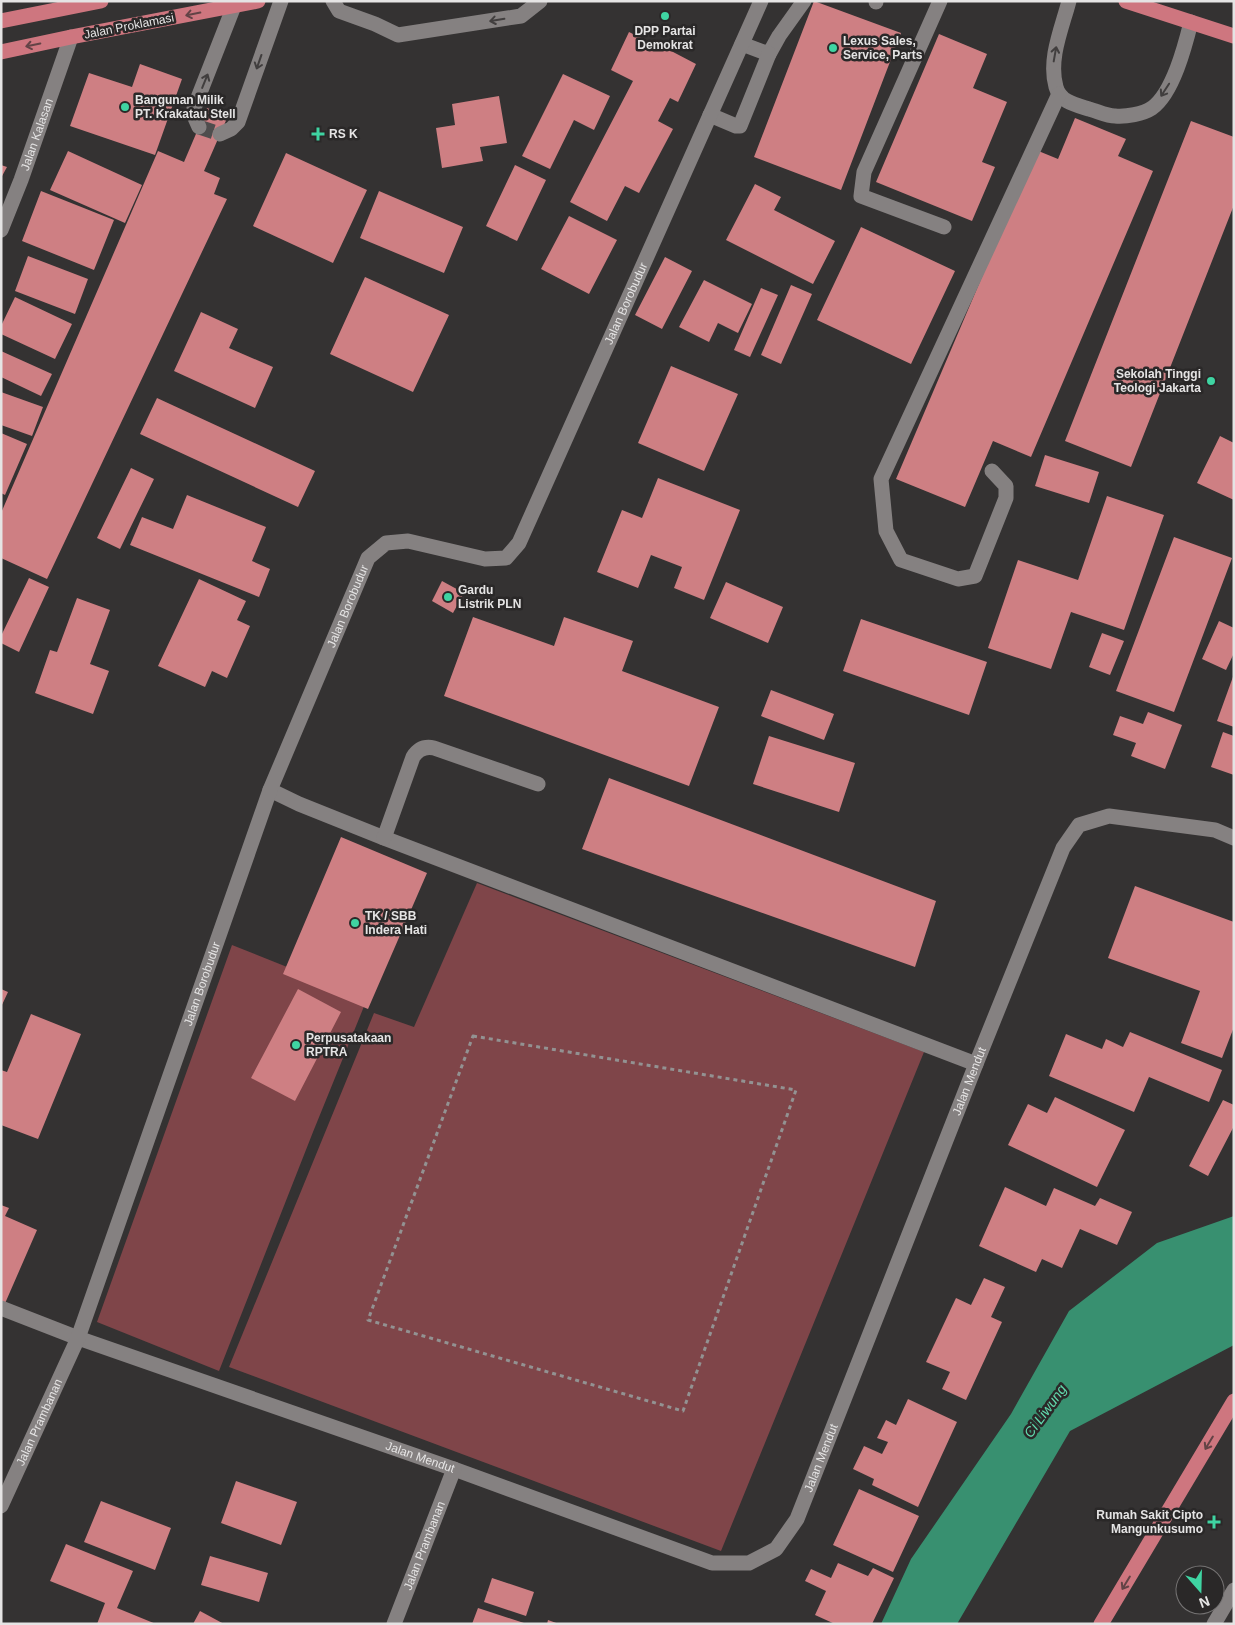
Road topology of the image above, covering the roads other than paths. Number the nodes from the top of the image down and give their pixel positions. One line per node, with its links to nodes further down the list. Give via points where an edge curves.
1 (101, 1): 13 (main road)
2 (258, 1): 11 (main road, Jalan Proklamasi)
3 (281, 1): 23 (street, one-way to 23, via 238,122)
4 (333, 1): 5 (street, one-way to 4, via 521,16 398,35 339,11)
5 (540, 1)
6 (761, 1): 17 (street, Jalan Borobudur)
7 (804, 1): 19 (street)
8 (940, 1): 24 (street, via 864,172 861,196)
9 (1070, 1): 20 (street, one-way to 9, via 1053,67)
10 (1126, 1): 12 (main road)
11 (234, 6): 16 (main road, Jalan Proklamasi, one-way to 16); 22 (street, one-way to 11, via 194,108)
12 (1164, 7): 14 (main road)
13 (1, 21)
14 (1191, 22): 15 (main road); 20 (street, one-way to 20, via 1177,69 1166,91 1152,107 1137,114 1114,116 1071,104)
15 (1234, 36)
16 (71, 37): 18 (main road, Jalan Proklamasi, one-way to 18); 25 (street, Jalan Kalasan)
17 (742, 44): 19 (street); 21 (street, Jalan Borobudur)
18 (1, 52)
19 (769, 54): 21 (street, via 740,126)
20 (1059, 94): 26 (street, via 881,479 886,531 901,560 958,579 975,576 1006,498 1006,486)
21 (710, 114): 28 (street, Jalan Borobudur, via 519,543 506,558 485,559 408,541 386,543 368,558)
22 (199, 127)
23 (220, 134)
24 (944, 227)
25 (1, 230)
26 (992, 471)
27 (538, 784): 29 (street, via 424,747 413,757)
28 (270, 790): 29 (street); 33 (street, Jalan Borobudur)
29 (384, 838): 31 (street)
30 (1234, 838): 31 (street, Jalan Mendut, via 1215,830 1109,816 1079,825 1063,848)
31 (976, 1064): 35 (street, Jalan Mendut, via 797,1519 776,1549 749,1563 712,1563)
32 (1, 1308): 33 (street, Jalan Mendut)
33 (78, 1338): 35 (street, Jalan Mendut); 36 (street, Jalan Prambanan)
34 (1234, 1401): 39 (main road, one-way to 39)
35 (454, 1469): 38 (street, Jalan Prambanan)
36 (1, 1506)
37 (1234, 1590): 40 (street)
38 (394, 1624)
39 (1101, 1624)
40 (1214, 1624)

